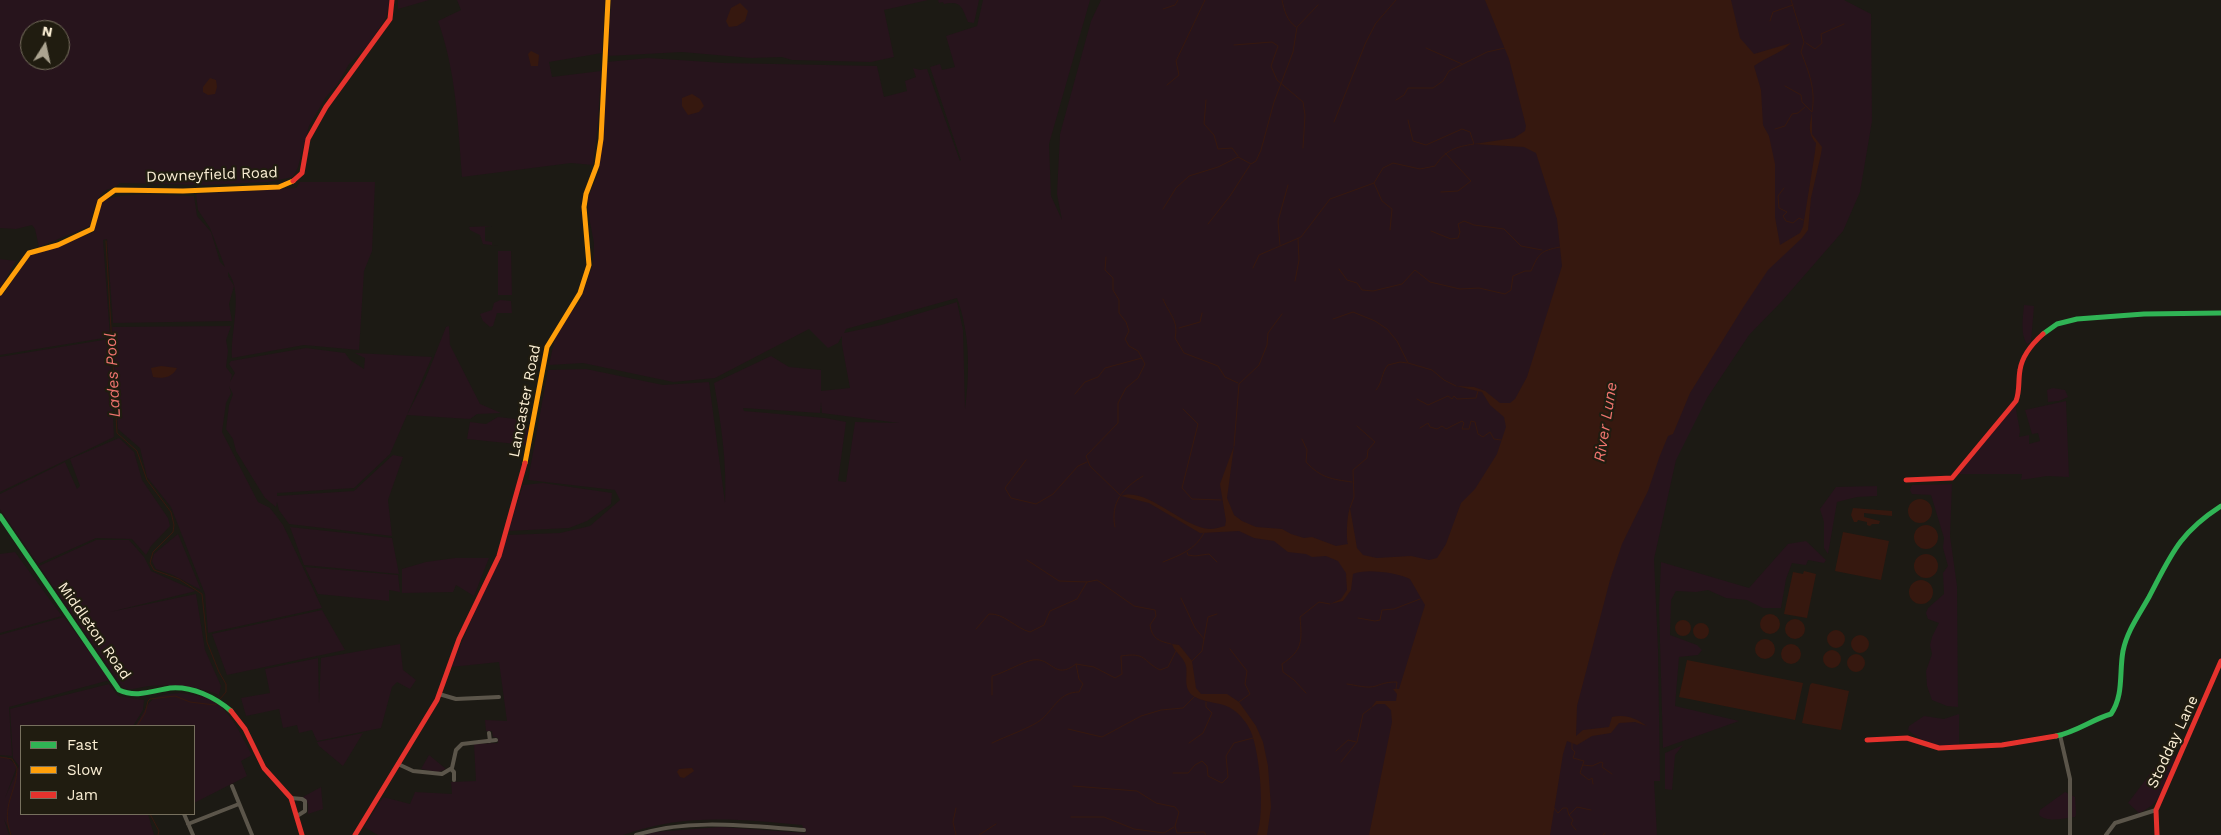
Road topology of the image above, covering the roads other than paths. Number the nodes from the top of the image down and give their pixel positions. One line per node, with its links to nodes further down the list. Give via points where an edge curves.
1 (392, 0): 3 (street, Downeyfield Road, via 390,19 326,107 308,139 302,173 290,184 183,191 115,190 106,193 101,196 92,229 29,254)
2 (608, 0): 9 (street, Lancaster Road, via 598,160 584,207 590,255 587,276 549,341 524,468 499,556 459,638)
3 (0, 293)
4 (2221, 313): 5 (street, via 2122,314 2070,320 2055,325 2037,340 2022,361 2016,401 1952,478)
5 (1906, 480)
6 (2221, 506): 12 (street, via 2198,522 2179,542 2130,626 2115,710 2080,730)
7 (0, 516): 20 (street, Middleton Road, via 119,690 132,694 174,688 204,693 217,699 232,711 267,773)
8 (2221, 661): 22 (street, Stodday Lane)
9 (439, 694): 10 (street, via 456,699); 16 (street, Lancaster Road)
10 (499, 697)
11 (489, 733): 15 (street)
12 (2060, 736): 14 (street, via 1953,748 1929,747 1913,739); 32 (street, via 2070,779)
13 (496, 740): 15 (street)
14 (1867, 740)
15 (490, 741): 17 (street, via 460,745)
16 (398, 764): 17 (street, via 428,774 442,774); 30 (street, Lancaster Road)
17 (451, 769): 18 (street)
18 (454, 780)
19 (232, 786): 21 (street)
20 (291, 798): 24 (street, Middleton Road); 24 (street, via 305,801 305,811)
21 (239, 804): 25 (street); 28 (street)
22 (2156, 810): 33 (street, via 2115,823); 34 (street, Stodday Lane)
23 (184, 815): 25 (street)
24 (297, 816): 29 (street, Middleton Road)
25 (188, 824): 27 (street)
26 (804, 830): 31 (street, via 720,824 654,829)
27 (193, 835)
28 (252, 835)
29 (302, 835)
30 (355, 835)
31 (636, 835)
32 (2070, 835)
33 (2106, 835)
34 (2157, 835)

